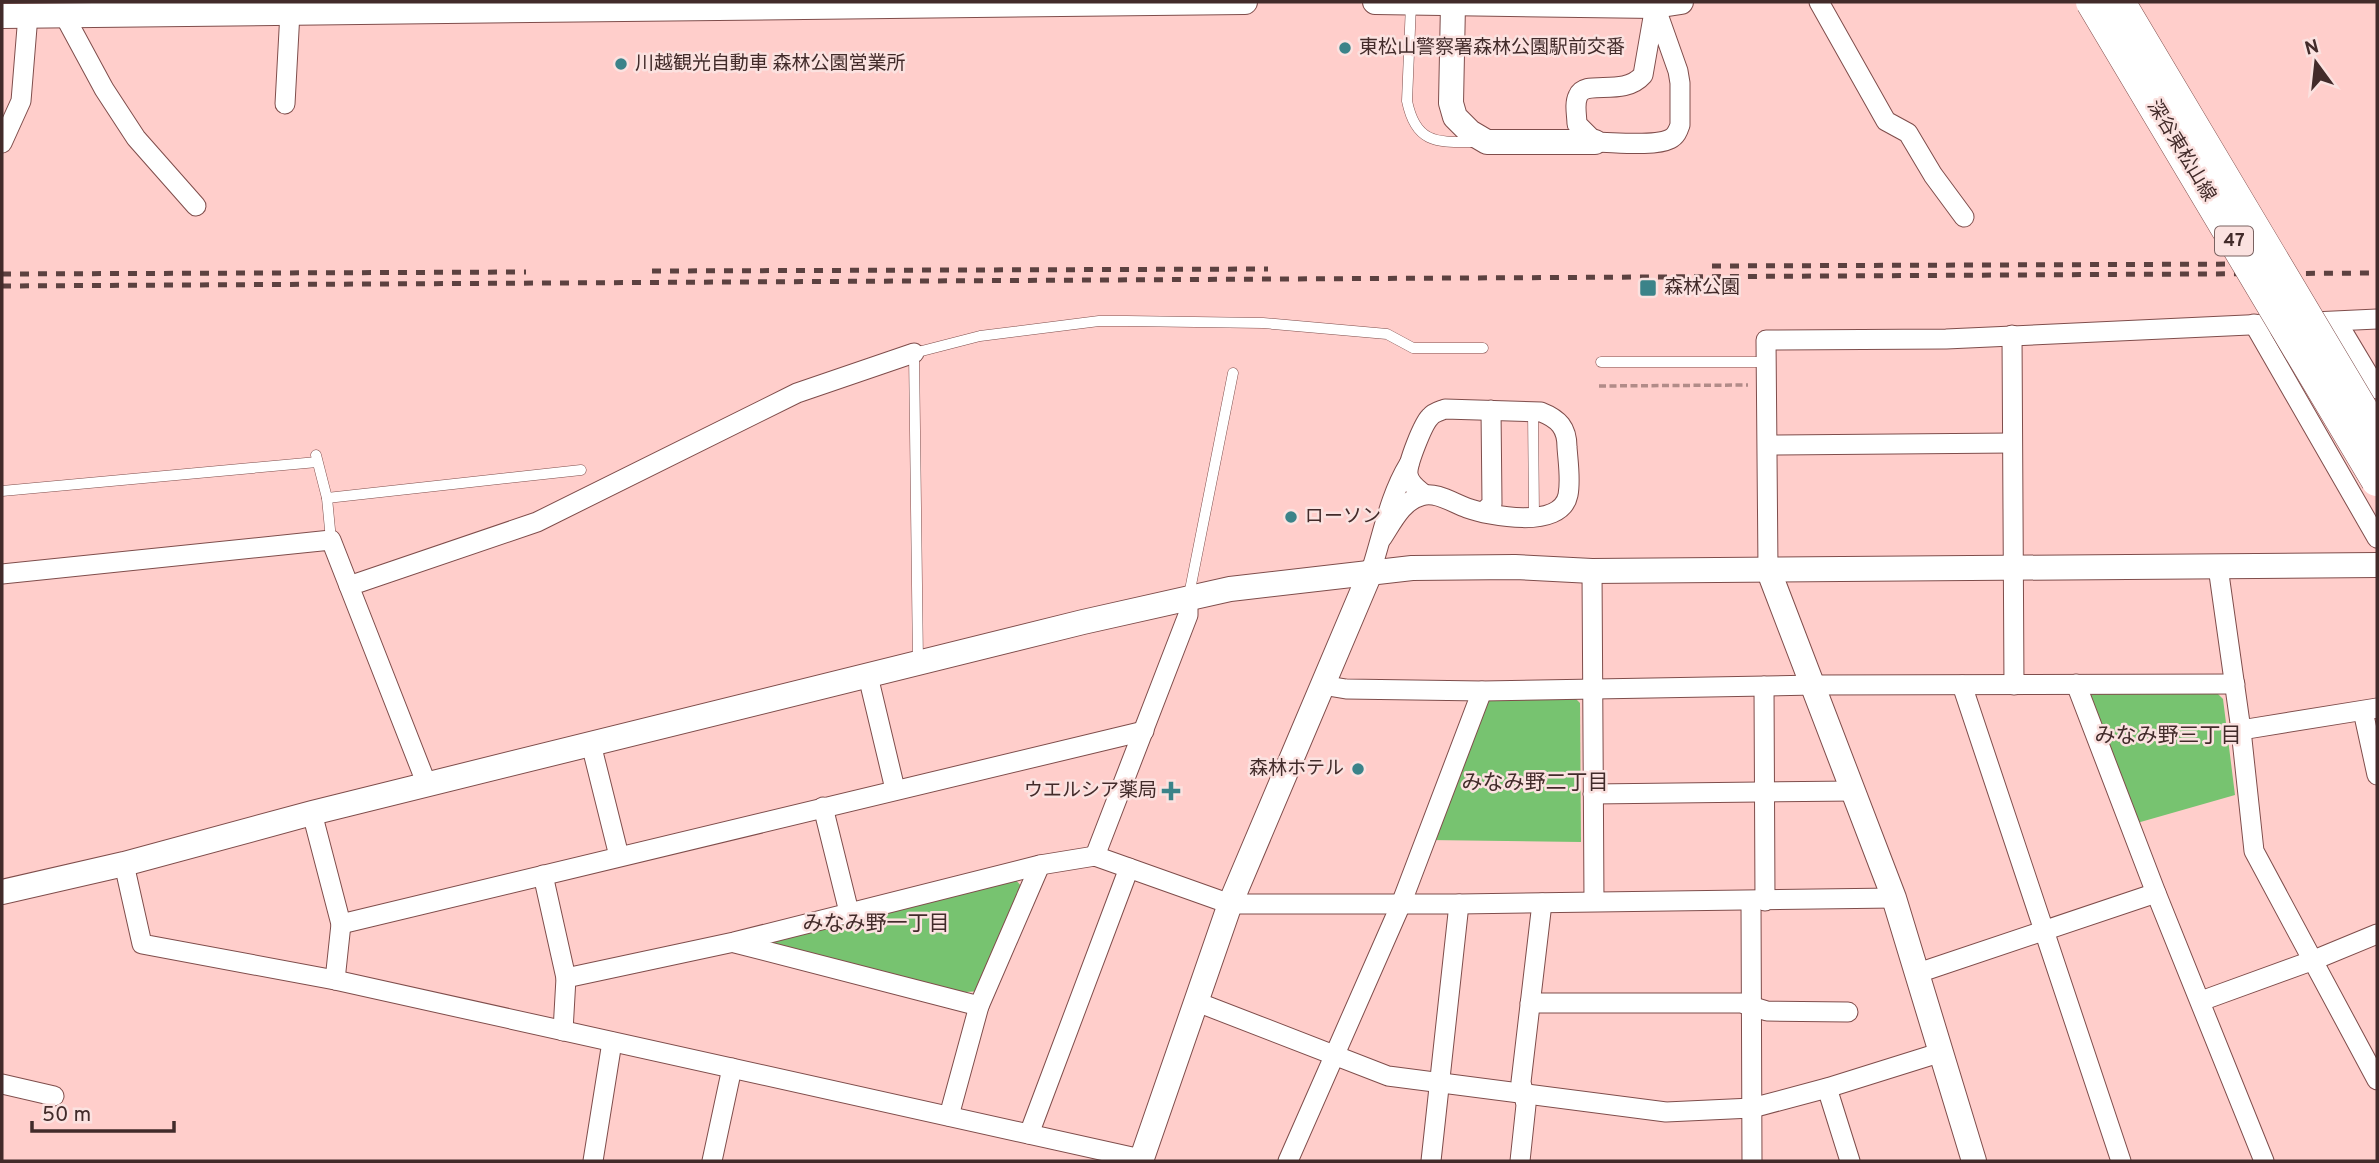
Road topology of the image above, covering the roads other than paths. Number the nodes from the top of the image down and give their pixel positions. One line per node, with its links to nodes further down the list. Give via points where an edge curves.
1 (1245, 2): 9 (street)
2 (1375, 2): 7 (street)
3 (1819, 2): 19 (street, via 1886,121 1908,133)
4 (2092, 2): 37 (main road, 深谷東松山線 / 47, bridge)
5 (2119, 2): 32 (main road, 深谷東松山線 / 47, bridge)
6 (1664, 3): 8 (street); 16 (street, via 1638,81 1624,87 1583,89 1578,94); 16 (street, via 1678,71 1678,131 1660,142)
7 (1411, 4): 10 (street); 17 (lane, via 1407,101 1416,128 1441,142)
8 (1588, 4): 10 (street)
9 (632, 5): 12 (street)
10 (1453, 5): 17 (street, via 1451,103 1455,117)
11 (42, 12): 12 (street); 13 (street); 15 (street, via 21,101); 18 (street, via 104,89 136,138)
12 (290, 12): 14 (street)
13 (2, 16)
14 (285, 104)
15 (4, 132)
16 (1578, 136): 17 (street)
17 (1487, 142)
18 (197, 206)
19 (1964, 217)
20 (2377, 319): 21 (street)
21 (2337, 322): 22 (street); 29 (street)
22 (2254, 324): 23 (street); 44 (street)
23 (2012, 335): 27 (street, via 1766,340); 33 (street)
24 (1483, 348): 25 (lane, via 1413,348 1387,334 1263,323 1113,321 980,336)
25 (914, 353): 53 (street, via 797,393 537,522); 55 (lane)
26 (1601, 362): 27 (lane)
27 (1767, 362): 34 (street)
28 (1233, 373): 54 (lane)
29 (2377, 389)
30 (1491, 410): 31 (street); 35 (street, via 1436,412); 41 (street, via 1492,504)
31 (1533, 411): 42 (lane); 42 (street, via 1553,416 1567,434 1568,496 1558,510)
32 (2377, 435)
33 (2012, 443): 34 (street); 48 (street)
34 (1768, 445): 49 (street)
35 (1410, 462): 39 (street, via 1408,475 1413,486); 43 (street, via 1388,506)
36 (582, 470): 40 (lane)
37 (2377, 480)
38 (2, 491): 40 (lane, via 316,458)
39 (1425, 495): 41 (street); 43 (street, via 1410,501)
40 (327, 498): 45 (lane)
41 (1483, 512): 42 (street, via 1500,517)
42 (1534, 516)
43 (1382, 538): 50 (street)
44 (2377, 538)
45 (331, 540): 52 (street); 53 (street)
46 (2377, 565): 47 (street)
47 (2218, 567): 48 (street); 58 (street)
48 (2012, 568): 49 (street); 62 (street)
49 (1768, 569): 51 (street); 60 (street)
50 (1371, 571): 51 (street, via 1515,567); 54 (street); 59 (street)
51 (1592, 571): 64 (street)
52 (2, 574)
53 (349, 586): 71 (street)
54 (1188, 598): 55 (street); 67 (street, via 1188,615)
55 (918, 663): 56 (street)
56 (867, 676): 69 (street); 72 (street)
57 (2076, 684): 58 (street); 62 (street); 85 (street)
58 (2235, 684): 68 (street)
59 (1322, 685): 65 (street); 90 (street)
60 (1815, 685): 61 (street); 63 (street); 73 (street)
61 (1962, 685): 62 (street); 95 (street)
62 (2014, 685)
63 (1764, 686): 64 (street); 74 (street)
64 (1593, 688): 65 (street); 75 (street)
65 (1482, 691): 91 (street)
66 (2370, 710): 68 (street); 70 (street)
67 (1144, 730): 72 (street); 79 (street)
68 (2241, 730): 98 (street, via 2254,851)
69 (591, 744): 71 (street); 78 (street)
70 (2377, 775)
71 (427, 785): 77 (street)
72 (895, 789): 76 (street)
73 (1854, 790): 74 (street); 86 (street)
74 (1765, 792): 75 (street); 88 (street)
75 (1593, 794): 87 (street)
76 (823, 807): 78 (street); 93 (street)
77 (312, 813): 80 (street); 94 (street)
78 (619, 856): 83 (street)
79 (1095, 856): 81 (street); 82 (street)
80 (124, 863): 84 (street); 101 (street, via 142,944)
81 (1040, 865): 93 (street); 105 (street)
82 (1129, 869): 90 (street); 122 (street)
83 (543, 874): 94 (street); 100 (street)
84 (2, 892)
85 (2156, 893): 95 (street); 102 (street)
86 (1894, 898): 88 (street); 99 (street)
87 (1594, 901): 88 (street); 89 (street)
88 (1758, 901): 106 (street)
89 (1542, 903): 92 (street); 104 (street)
90 (1230, 904): 91 (street); 103 (street)
91 (1401, 904): 92 (street); 111 (street)
92 (1459, 904): 115 (street)
93 (849, 912): 97 (street)
94 (341, 924): 101 (street)
95 (2043, 932): 99 (street); 132 (street)
96 (2377, 934): 98 (street)
97 (734, 942): 100 (street); 105 (street)
98 (2314, 960): 102 (street); 112 (street)
99 (1918, 972): 110 (street)
100 (566, 978): 108 (street)
101 (335, 980): 108 (street)
102 (2201, 1001): 133 (street)
103 (1196, 1002): 111 (street); 125 (street)
104 (1530, 1003): 106 (street); 118 (street)
105 (979, 1006): 121 (street)
106 (1751, 1006): 107 (street, via 1767,1011); 120 (street)
107 (1848, 1012)
108 (563, 1031): 109 (street)
109 (612, 1042): 113 (street); 123 (street)
110 (1942, 1052): 117 (street); 131 (street)
111 (1334, 1055): 115 (street, via 1388,1076); 126 (street)
112 (2372, 1058): 114 (street)
113 (732, 1068): 121 (street); 124 (street)
114 (2377, 1080)
115 (1438, 1082): 118 (street); 127 (street)
116 (2, 1084): 119 (street)
117 (1827, 1088): 120 (street); 130 (street)
118 (1523, 1093): 120 (street, via 1666,1112); 128 (street, via 1526,1105)
119 (54, 1096)
120 (1752, 1108): 129 (street)
121 (949, 1116): 122 (street)
122 (1029, 1134): 125 (street)
123 (593, 1161)
124 (712, 1161)
125 (1143, 1161)
126 (1288, 1161)
127 (1431, 1161)
128 (1520, 1161)
129 (1752, 1161)
130 (1850, 1161)
131 (1974, 1161)
132 (2121, 1161)
133 (2264, 1161)

